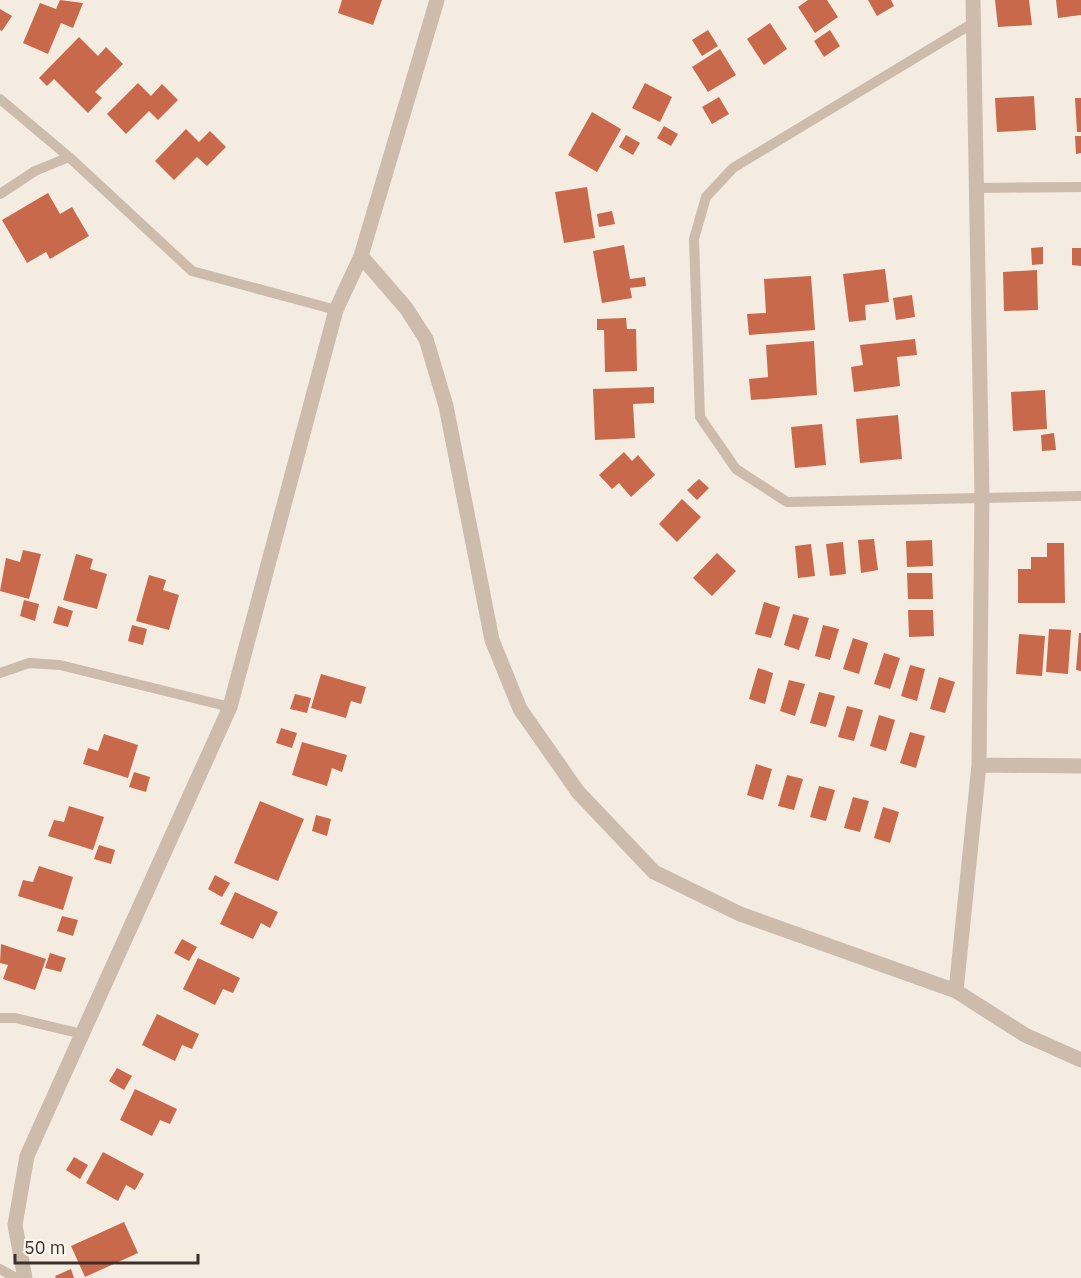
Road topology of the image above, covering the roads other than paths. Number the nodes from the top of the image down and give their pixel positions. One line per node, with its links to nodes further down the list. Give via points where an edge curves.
1 (437, 0): 9 (street)
2 (973, 0): 3 (street)
3 (973, 23): 7 (street); 11 (lane, via 733,168 706,197 694,239 700,417 736,469 787,502)
4 (0, 99): 5 (lane)
5 (69, 157): 8 (lane, via 35,171); 10 (lane, via 192,271)
6 (1081, 187): 7 (lane)
7 (977, 188): 11 (street)
8 (0, 194)
9 (361, 256): 10 (street); 17 (street, via 406,308 426,339 446,406 492,640 520,708 578,792 654,872 740,914)
10 (336, 310): 14 (street)
11 (982, 496): 12 (lane); 15 (street)
12 (1081, 496)
13 (0, 673): 14 (lane, via 29,663 60,665)
14 (230, 708): 19 (street)
15 (980, 765): 16 (street); 17 (street)
16 (1081, 766)
17 (956, 992): 20 (street, via 1025,1035)
18 (0, 1018): 19 (lane)
19 (82, 1034): 23 (street, via 27,1156 15,1225)
20 (1081, 1060)
21 (0, 1269): 22 (lane)
22 (15, 1278)
23 (25, 1278)

